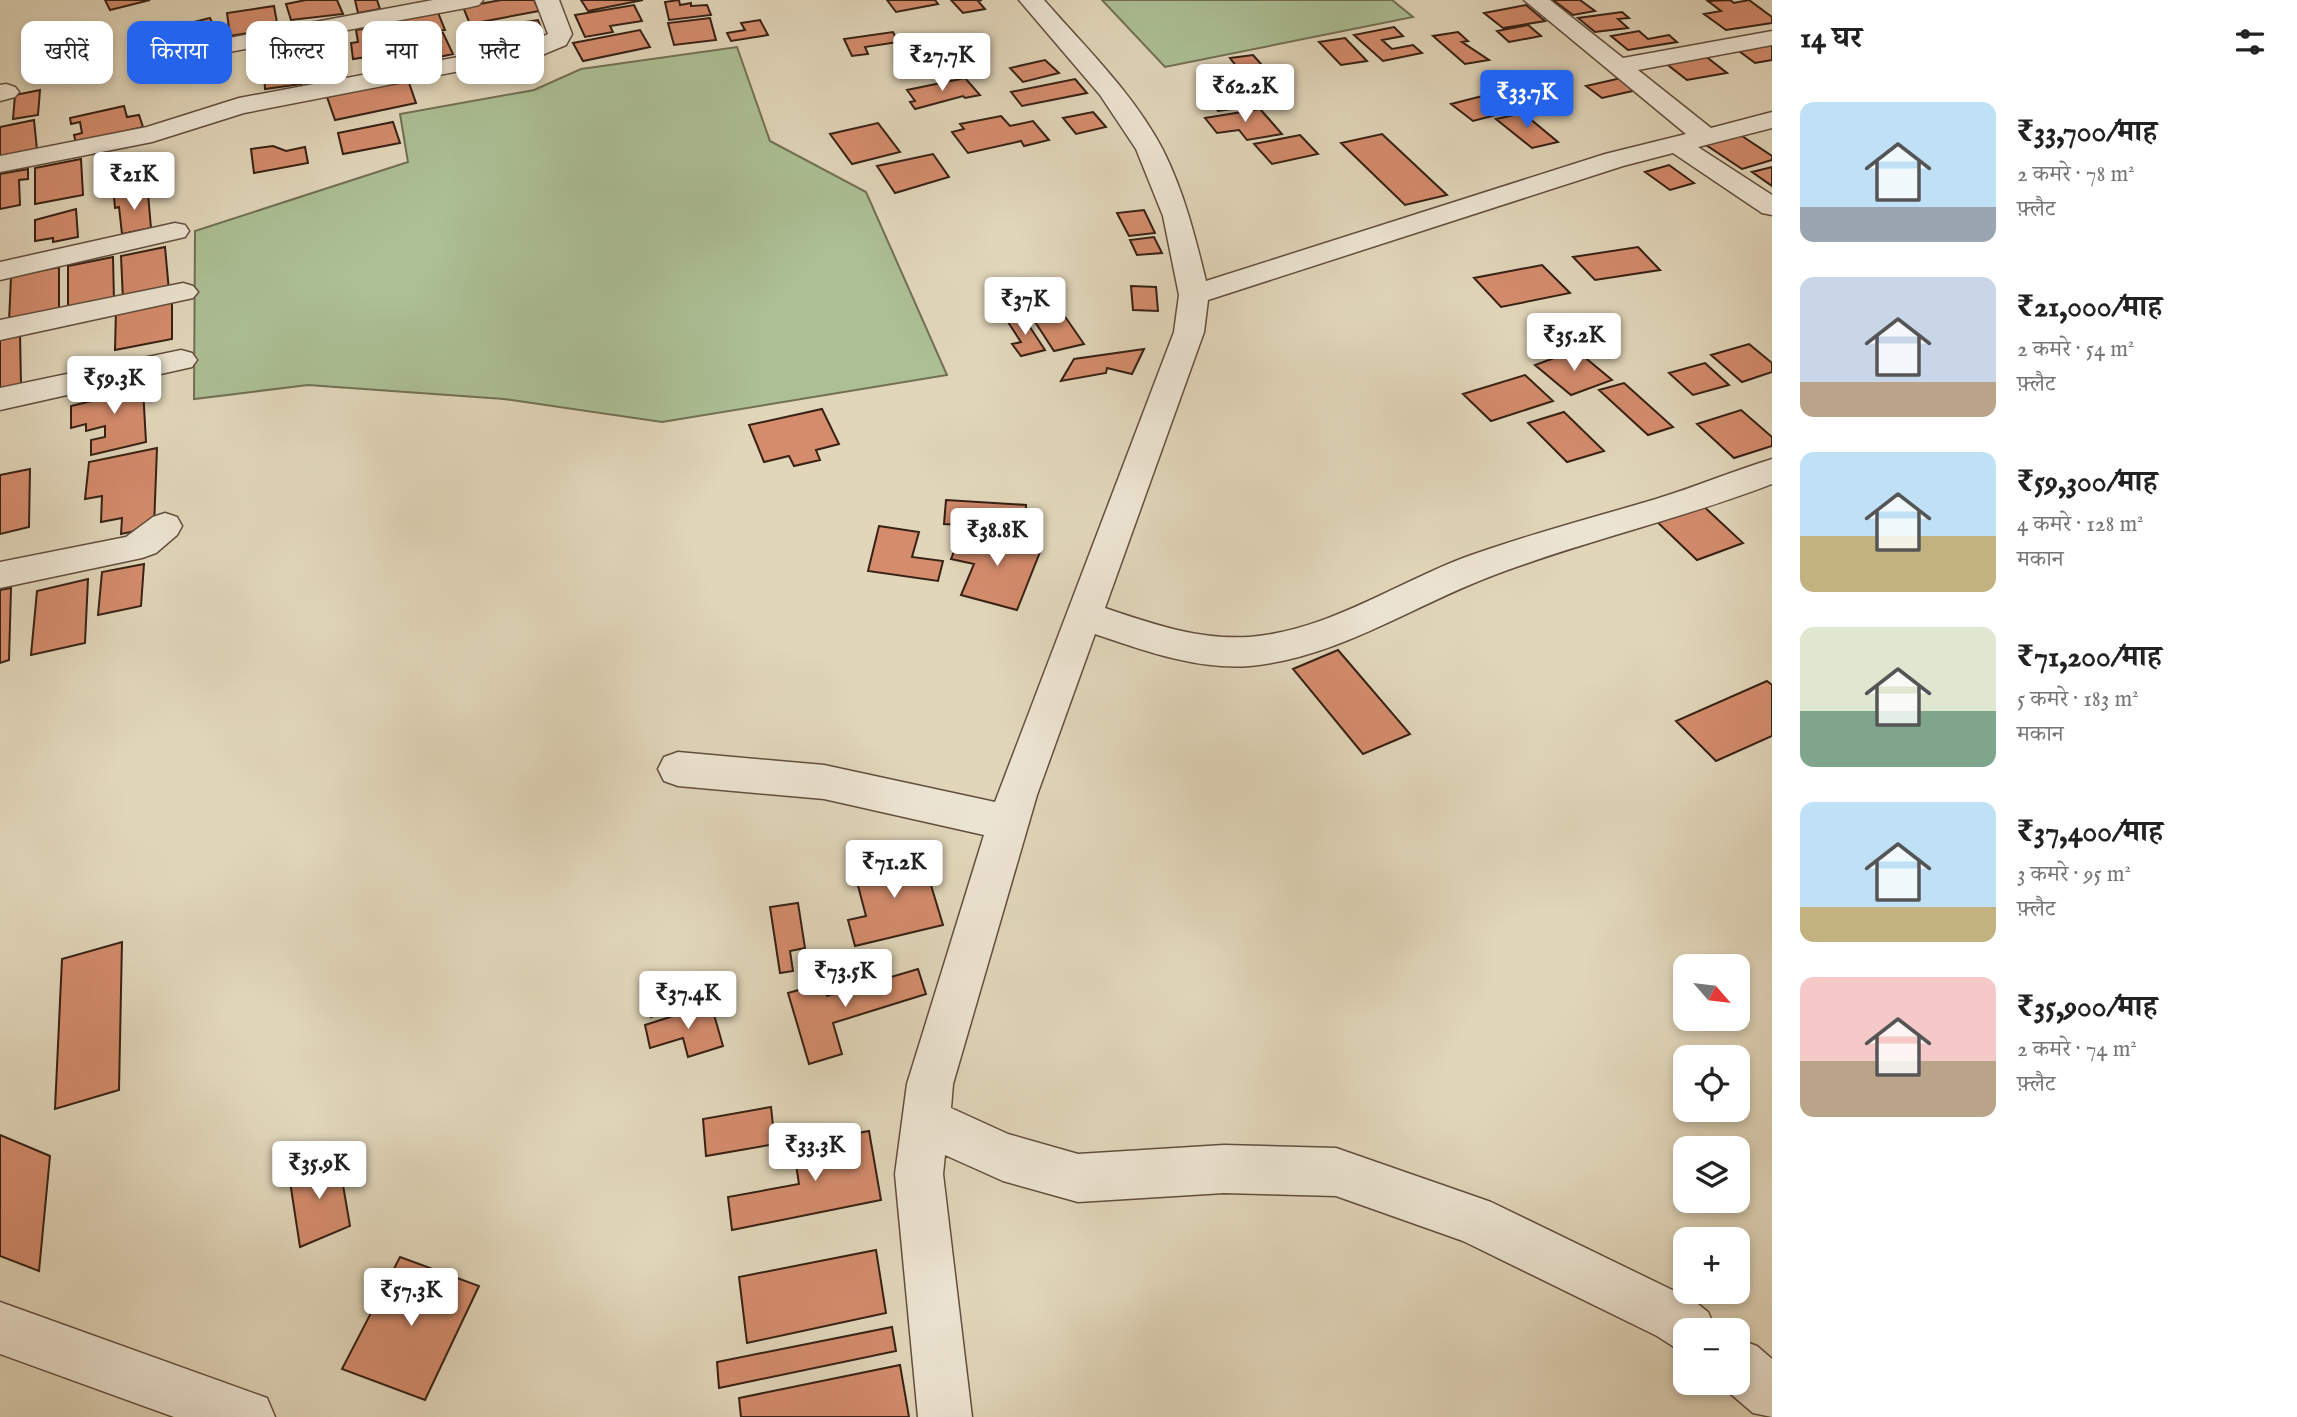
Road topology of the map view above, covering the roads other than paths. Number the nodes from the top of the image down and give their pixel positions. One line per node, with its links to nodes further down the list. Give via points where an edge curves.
1 (471, 0): 6 (street)
2 (547, 0): 11 (street, via 560,34 557,40 533,50 239,106 152,134)
3 (1031, 0): 16 (street, via 1109,90 1149,149 1177,216)
4 (1535, 0): 7 (street)
5 (1772, 38): 7 (street)
6 (232, 45)
7 (1618, 66): 9 (street)
8 (1772, 120): 9 (street)
9 (1703, 135): 10 (street)
10 (1675, 143): 12 (street); 16 (street)
11 (0, 164)
12 (1772, 207)
13 (175, 231): 14 (street)
14 (0, 271)
15 (183, 292): 17 (street)
16 (1194, 295): 23 (street, via 1189,332)
17 (0, 330)
18 (181, 360): 19 (street)
19 (0, 399)
20 (1772, 471): 23 (street, via 1475,568 1313,640 1218,652)
21 (165, 526): 22 (street, via 130,550)
22 (0, 575)
23 (1083, 615): 25 (street)
24 (678, 769): 25 (street, via 824,782)
25 (1008, 823): 26 (street, via 930,1084)
26 (925, 1120): 27 (street, via 1003,1157 1078,1178 1224,1169 1336,1172 1473,1220); 33 (street, via 919,1174)
27 (1675, 1318)
28 (0, 1328): 31 (street)
29 (1750, 1375): 30 (street)
30 (1772, 1394)
31 (181, 1406): 32 (street)
32 (248, 1417)
33 (944, 1417)

